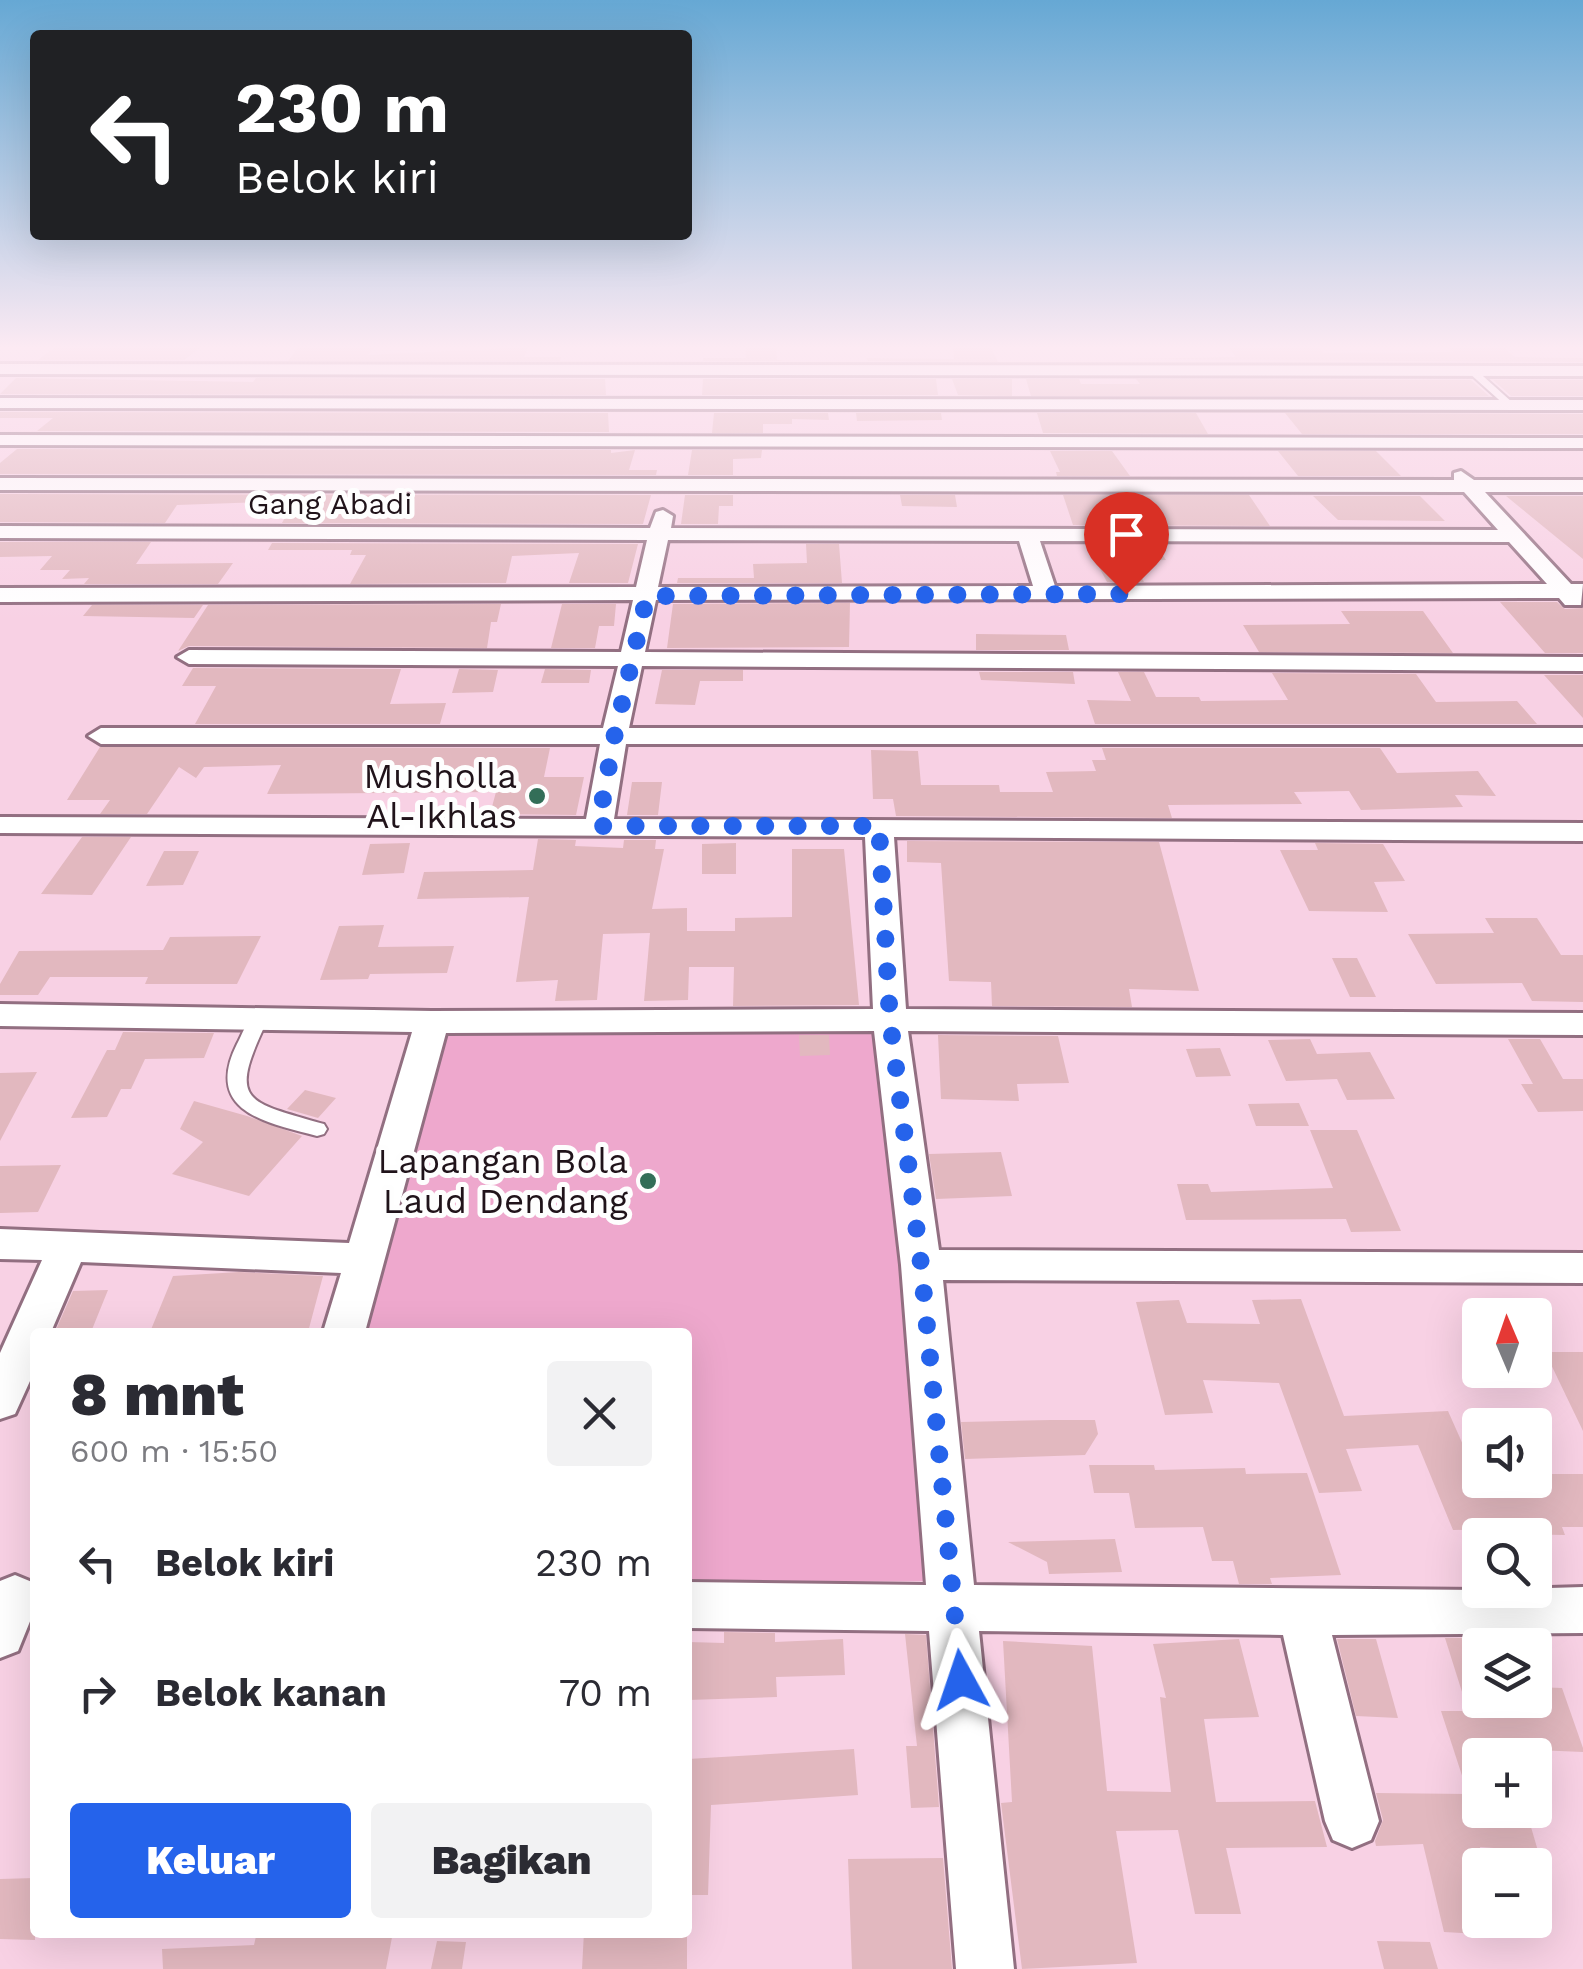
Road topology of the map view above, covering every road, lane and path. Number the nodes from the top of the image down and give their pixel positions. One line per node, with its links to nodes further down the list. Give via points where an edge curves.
1 (681, 437): 4 (street)
2 (1428, 437): 5 (street)
3 (0, 440): 4 (street)
4 (681, 442): 5 (street); 8 (street)
5 (1432, 442): 6 (street); 9 (street)
6 (1583, 443)
7 (0, 484): 8 (street)
8 (668, 485): 9 (street); 12 (street)
9 (1469, 486): 10 (street); 14 (street)
10 (1583, 486)
11 (0, 532): 12 (street, Gang Abadi)
12 (660, 533): 13 (street, Gang Abadi); 18 (street)
13 (1028, 536): 14 (street, Gang Abadi); 16 (street)
14 (1512, 536): 15 (street)
15 (1574, 591): 16 (street); 19 (street)
16 (1047, 594): 18 (street)
17 (0, 595): 18 (street)
18 (647, 596): 21 (street)
19 (1583, 613)
20 (189, 658): 21 (street)
21 (632, 662): 22 (street); 25 (street)
22 (1583, 664)
23 (101, 736): 25 (street)
24 (1583, 736): 25 (street)
25 (614, 738): 27 (street)
26 (0, 826): 27 (street)
27 (598, 826): 28 (street)
28 (879, 826): 29 (street); 32 (street)
29 (1583, 832)
30 (0, 1016): 31 (street)
31 (259, 1019): 33 (street); 35 (lane, via 237,1085 254,1110)
32 (890, 1020): 33 (street); 34 (street); 39 (street)
33 (432, 1022): 38 (street)
34 (1583, 1024)
35 (318, 1129)
36 (0, 1244): 37 (street)
37 (68, 1247): 38 (street); 41 (street)
38 (366, 1259): 42 (street)
39 (921, 1264): 40 (street); 46 (street)
40 (1583, 1268)
41 (32, 1328)
42 (345, 1328)
43 (30, 1333): 44 (street)
44 (0, 1401)
45 (692, 1604): 46 (street)
46 (955, 1608): 48 (street); 50 (street)
47 (1583, 1610): 48 (street)
48 (1302, 1612): 49 (street)
49 (1352, 1821)
50 (985, 1969)

